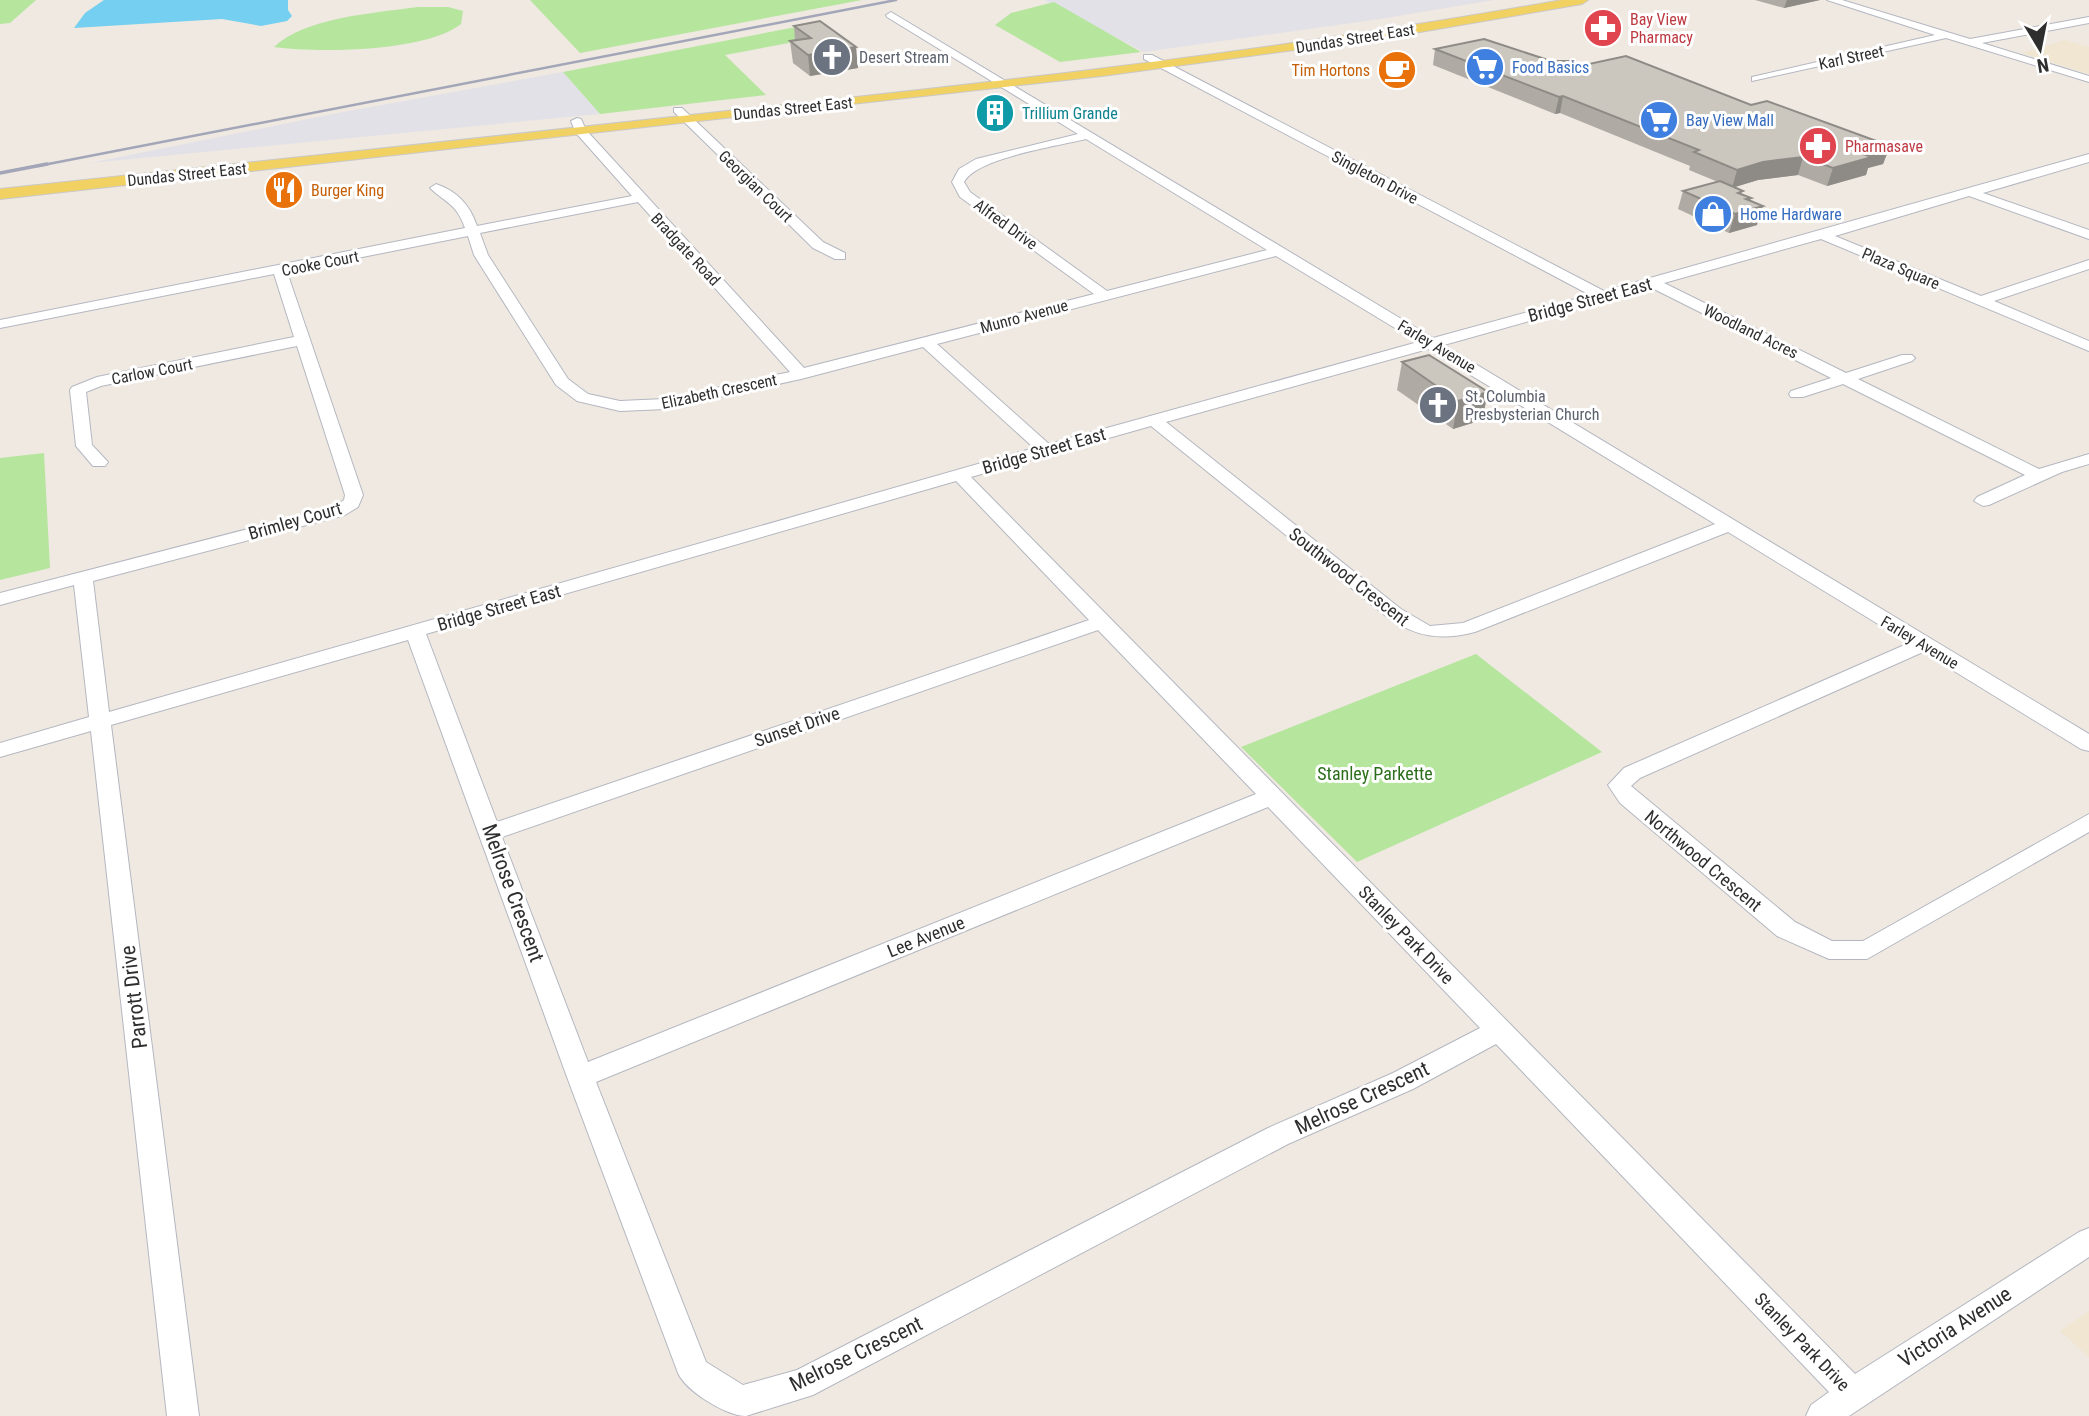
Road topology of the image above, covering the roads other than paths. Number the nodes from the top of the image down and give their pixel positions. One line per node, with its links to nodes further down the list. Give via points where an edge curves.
1 (1529, 0): 8 (main road, Dundas Street East)
2 (1582, 0): 9 (main road, Dundas Street East)
3 (1832, 0): 6 (street)
4 (891, 15): 12 (street, Farley Avenue)
5 (2089, 20): 7 (street)
6 (1946, 35): 7 (street); 10 (street, Karl Street)
7 (1969, 42): 11 (street)
8 (1148, 57): 9 (street, Singleton Drive); 12 (main road, Dundas Street East)
9 (1162, 65): 12 (main road, Dundas Street East); 32 (street, Singleton Drive)
10 (1756, 79)
11 (2089, 79)
12 (998, 80): 13 (main road, Dundas Street East); 15 (street, Farley Avenue)
13 (683, 115): 14 (main road, Dundas Street East); 27 (street, Georgian Court, via 818,245)
14 (578, 126): 17 (main road, Dundas Street East); 22 (street, Bradgate Road)
15 (1086, 135): 26 (street, Farley Avenue); 31 (street, Alfred Drive, via 980,162 963,172 958,182 965,194)
16 (2089, 158): 20 (street, Bridge Street East)
17 (125, 174): 18 (main road, Dundas Street East); 21 (main road, Dundas Street East)
18 (0, 181)
19 (436, 188): 23 (street, Elizabeth Crescent, via 459,201)
20 (1969, 191): 24 (street, Bridge Street East); 25 (street)
21 (0, 194)
22 (639, 198): 23 (street, Cooke Court); 40 (street, Bradgate Road)
23 (474, 232): 29 (street, Cooke Court); 40 (street, Elizabeth Crescent, via 481,255 547,362 562,382 583,398 620,407 665,404)
24 (1822, 235): 30 (street, Bridge Street East); 33 (street, Plaza Square)
25 (2089, 235)
26 (1278, 251): 31 (street, Munro Avenue); 37 (street, Farley Avenue)
27 (840, 256)
28 (2089, 264): 33 (street)
29 (280, 271): 34 (street, Cooke Court); 35 (street, Brimley Court)
30 (1653, 282): 32 (street, Bridge Street East); 41 (street, Woodland Acres)
31 (1104, 295): 36 (street, Munro Avenue)
32 (1603, 296): 37 (street, Bridge Street East)
33 (1980, 301): 38 (street, Plaza Square)
34 (0, 324)
35 (303, 340): 46 (street, Carlow Court, via 97,382 78,390 84,446); 51 (street, Brimley Court, via 354,495 352,503 339,511)
36 (926, 342): 40 (street, Elizabeth Crescent); 44 (street)
37 (1432, 342): 43 (street, Bridge Street East); 50 (street, Farley Avenue)
38 (2089, 346)
39 (1907, 358): 41 (street)
40 (802, 374)
41 (1849, 379): 42 (street); 48 (street, Woodland Acres)
42 (1797, 394)
43 (1153, 420): 44 (street, Bridge Street East); 50 (street, Southwood Crescent, via 1394,613 1417,629 1437,634 1468,628)
44 (1046, 450): 47 (street, Bridge Street East)
45 (2089, 460): 48 (street)
46 (99, 462)
47 (960, 475): 53 (street, Stanley Park Drive); 54 (street, Bridge Street East)
48 (2038, 475): 49 (street)
49 (1983, 501)
50 (1730, 525): 55 (street, Farley Avenue)
51 (83, 578): 52 (street, Brimley Court); 56 (street, Parrott Drive)
52 (0, 599)
53 (1102, 622): 59 (street, Stanley Park Drive); 61 (street, Sunset Drive)
54 (415, 632): 56 (street, Bridge Street East); 61 (street, Melrose Crescent)
55 (1924, 644): 57 (street, Farley Avenue); 60 (street, Northwood Crescent, via 1632,773 1619,785 1628,798 1741,895 1786,929 1829,950 1867,950)
56 (102, 721): 58 (street, Bridge Street East); 66 (street, Parrott Drive)
57 (2089, 744)
58 (0, 750)
59 (1271, 797): 62 (street, Stanley Park Drive); 63 (street, Lee Avenue)
60 (2089, 822)
61 (491, 832): 63 (street, Melrose Crescent)
62 (1499, 1030): 63 (street, Melrose Crescent, via 1403,1081 1278,1136 802,1384 740,1402 694,1373); 65 (street, Stanley Park Drive)
63 (580, 1077)
64 (2089, 1241): 65 (street, Victoria Avenue)
65 (1853, 1394): 67 (street, Victoria Avenue)
66 (183, 1416)
67 (1822, 1416)

